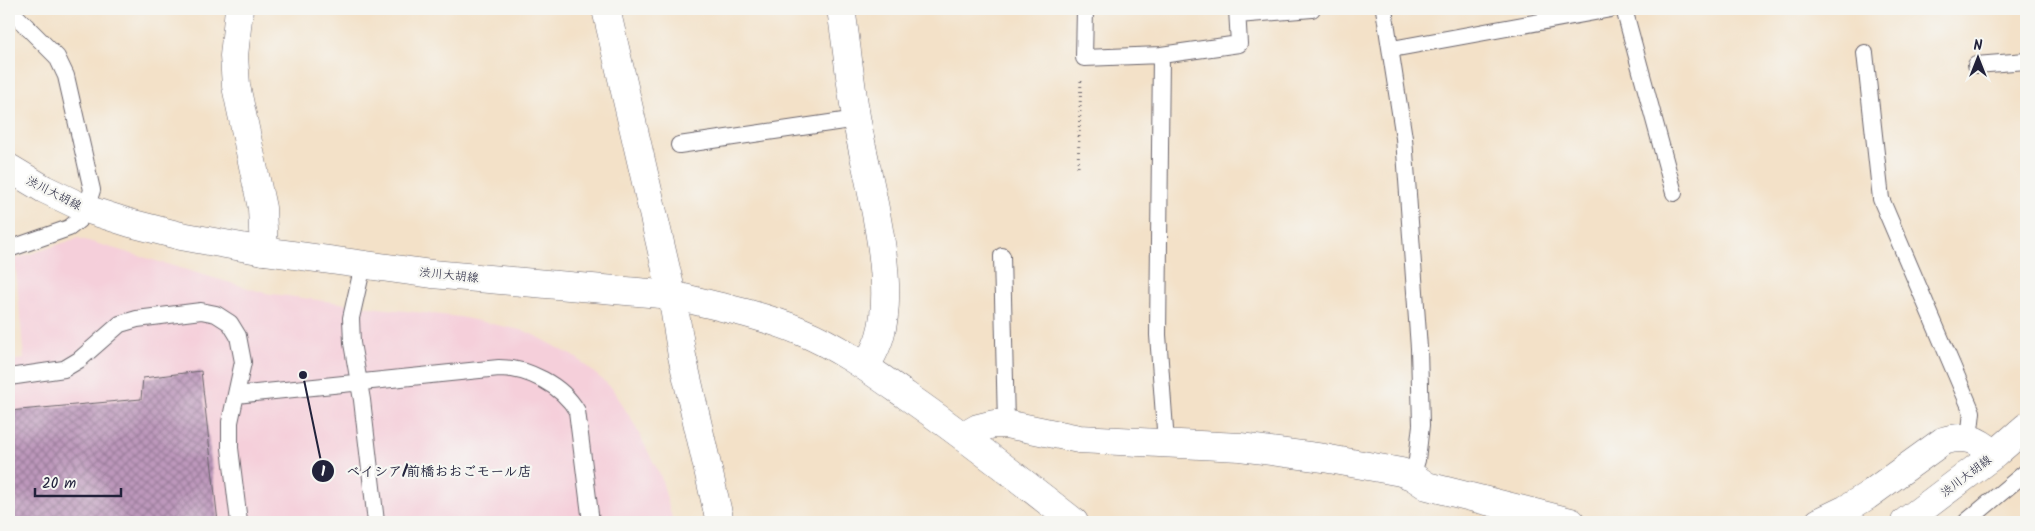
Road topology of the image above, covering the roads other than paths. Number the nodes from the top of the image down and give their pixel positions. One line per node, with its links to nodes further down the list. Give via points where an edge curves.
1 (9, 9): 20 (lane, via 57,57 66,76 92,190)
2 (239, 9): 22 (street, via 234,56 236,86 262,208)
3 (606, 9): 25 (street)
4 (841, 9): 16 (street)
5 (1085, 9): 13 (lane, via 1084,58)
6 (1312, 9): 10 (lane)
7 (1384, 9): 11 (lane)
8 (1611, 9): 11 (lane)
9 (1624, 9): 19 (lane)
10 (1237, 12): 13 (lane, via 1239,44)
11 (1392, 49): 37 (lane, via 1404,138 1419,348 1420,425 1418,460)
12 (1865, 53): 33 (lane, via 1881,199 1972,412)
13 (1161, 55): 34 (lane, via 1158,335)
14 (2026, 61): 15 (lane)
15 (1976, 65)
16 (857, 119): 17 (lane); 26 (street, via 883,258 886,291 880,336)
17 (679, 145)
18 (9, 168): 20 (street, 渋川大胡線)
19 (1674, 193)
20 (86, 209): 21 (lane, via 69,228); 22 (street, 渋川大胡線, via 181,236)
21 (9, 249)
22 (264, 251): 24 (street, 渋川大胡線)
23 (1002, 256): 30 (lane)
24 (363, 265): 25 (street, 渋川大胡線); 28 (lane, via 351,318)
25 (672, 295): 26 (street, 渋川大胡線, via 771,320 801,331); 41 (street, via 682,356)
26 (866, 367): 32 (street, 渋川大胡線)
27 (9, 377): 29 (lane, via 64,369 120,324 201,311 216,314 230,323 238,336 243,362)
28 (358, 383): 29 (lane); 39 (lane); 40 (lane, via 513,368 556,388 570,398 577,411)
29 (236, 395): 38 (lane, via 230,422 230,448)
30 (1006, 424): 32 (street, via 978,428); 34 (street, via 1079,438)
31 (2026, 427): 35 (street, 渋川大胡線)
32 (964, 436): 42 (street, 渋川大胡線)
33 (1970, 438): 35 (street); 44 (street, via 1943,441 1867,496)
34 (1166, 443): 37 (street, via 1240,447 1324,458)
35 (1995, 454): 45 (street, 渋川大胡線)
36 (2026, 472): 46 (lane)
37 (1412, 476): 43 (street, via 1427,486)
38 (239, 522)
39 (376, 522)
40 (591, 522)
41 (720, 522)
42 (1074, 522)
43 (1571, 522)
44 (1819, 522)
45 (1905, 522)
46 (1966, 522)

